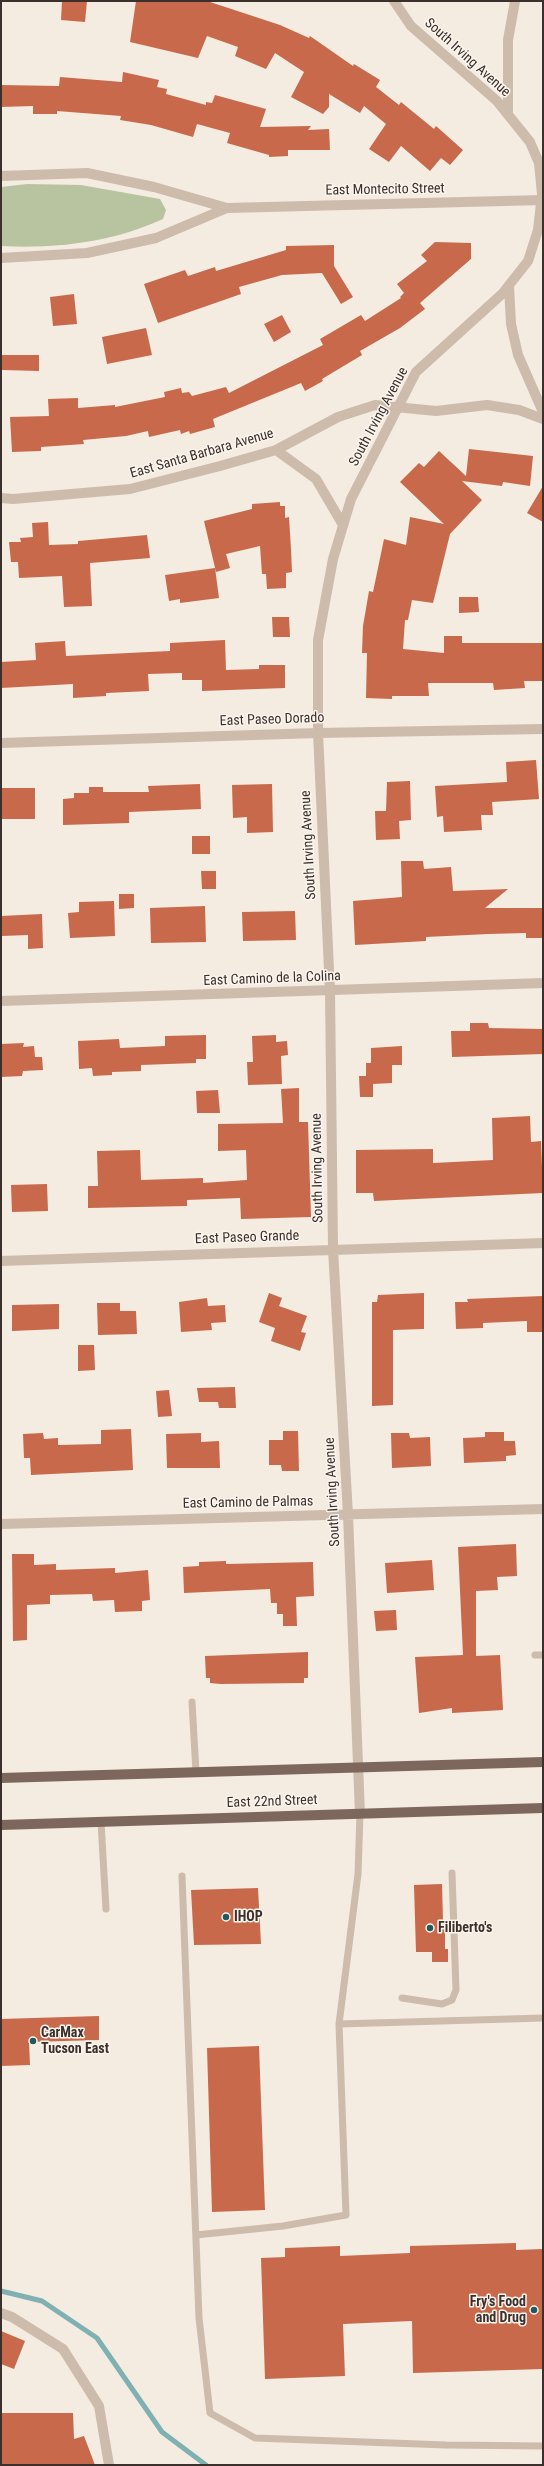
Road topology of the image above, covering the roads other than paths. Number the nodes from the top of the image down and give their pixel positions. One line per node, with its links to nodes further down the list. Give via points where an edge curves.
1 (394, 1): 3 (street, South Irving Avenue, via 411,26 497,102)
2 (515, 1): 3 (street, South Irving Avenue, via 508,40)
3 (508, 115): 5 (street, South Irving Avenue, via 530,142 539,163)
4 (1, 176): 6 (street, East Montecito Street, via 87,173 154,187)
5 (542, 200): 6 (street, East Montecito Street); 8 (street, South Irving Avenue, via 538,230 528,261)
6 (227, 208): 7 (street, East Montecito Street, via 156,238 87,253)
7 (1, 258)
8 (509, 286): 9 (street, South Irving Avenue, via 416,372); 10 (street, via 511,324 518,355)
9 (399, 408): 11 (street, East Santa Barbara Avenue, via 436,411 487,405 519,410); 12 (street, East Santa Barbara Avenue, via 375,405 338,417); 14 (street, South Irving Avenue, via 351,499)
10 (543, 412)
11 (543, 419)
12 (276, 450): 13 (street, East Santa Barbara Avenue, via 130,489 13,500); 14 (street, via 316,479)
13 (1, 498)
14 (343, 525): 16 (street, South Irving Avenue, via 333,559 318,640)
15 (543, 729): 16 (street, East Paseo Dorado)
16 (318, 733): 17 (street, East Paseo Dorado); 19 (street, South Irving Avenue)
17 (1, 743)
18 (543, 983): 19 (street, East Camino de la Colina)
19 (330, 991): 20 (street, East Camino de la Colina); 22 (street, South Irving Avenue)
20 (1, 1001)
21 (543, 1243): 22 (street, East Paseo Grande)
22 (333, 1249): 23 (street, East Paseo Grande); 25 (street, South Irving Avenue)
23 (1, 1261)
24 (543, 1509): 25 (street, East Camino de Palmas)
25 (348, 1515): 26 (street, East Camino de Palmas); 31 (street, South Irving Avenue)
26 (1, 1524)
27 (535, 1655): 28 (lane)
28 (543, 1655)
29 (192, 1702): 32 (lane)
30 (543, 1762): 31 (main road)
31 (358, 1766): 32 (main road); 35 (street, South Irving Avenue)
32 (196, 1772): 33 (main road)
33 (1, 1778)
34 (543, 1808): 35 (main road, East 22nd Street)
35 (360, 1814): 36 (main road, East 22nd Street); 43 (lane, via 358,1874)
36 (101, 1822): 37 (main road, East 22nd Street); 40 (lane)
37 (1, 1825)
38 (452, 1873): 41 (lane, via 456,1990 452,2000 442,2004)
39 (182, 1876): 44 (lane)
40 (106, 1909)
41 (402, 1998)
42 (543, 2018): 43 (lane)
43 (339, 2024): 44 (lane, via 346,2216 283,2226)
44 (196, 2235): 46 (lane, via 199,2318 210,2413 255,2438)
45 (1, 2313): 47 (street, via 12,2317 63,2349 99,2406)
46 (543, 2446)
47 (109, 2465)

